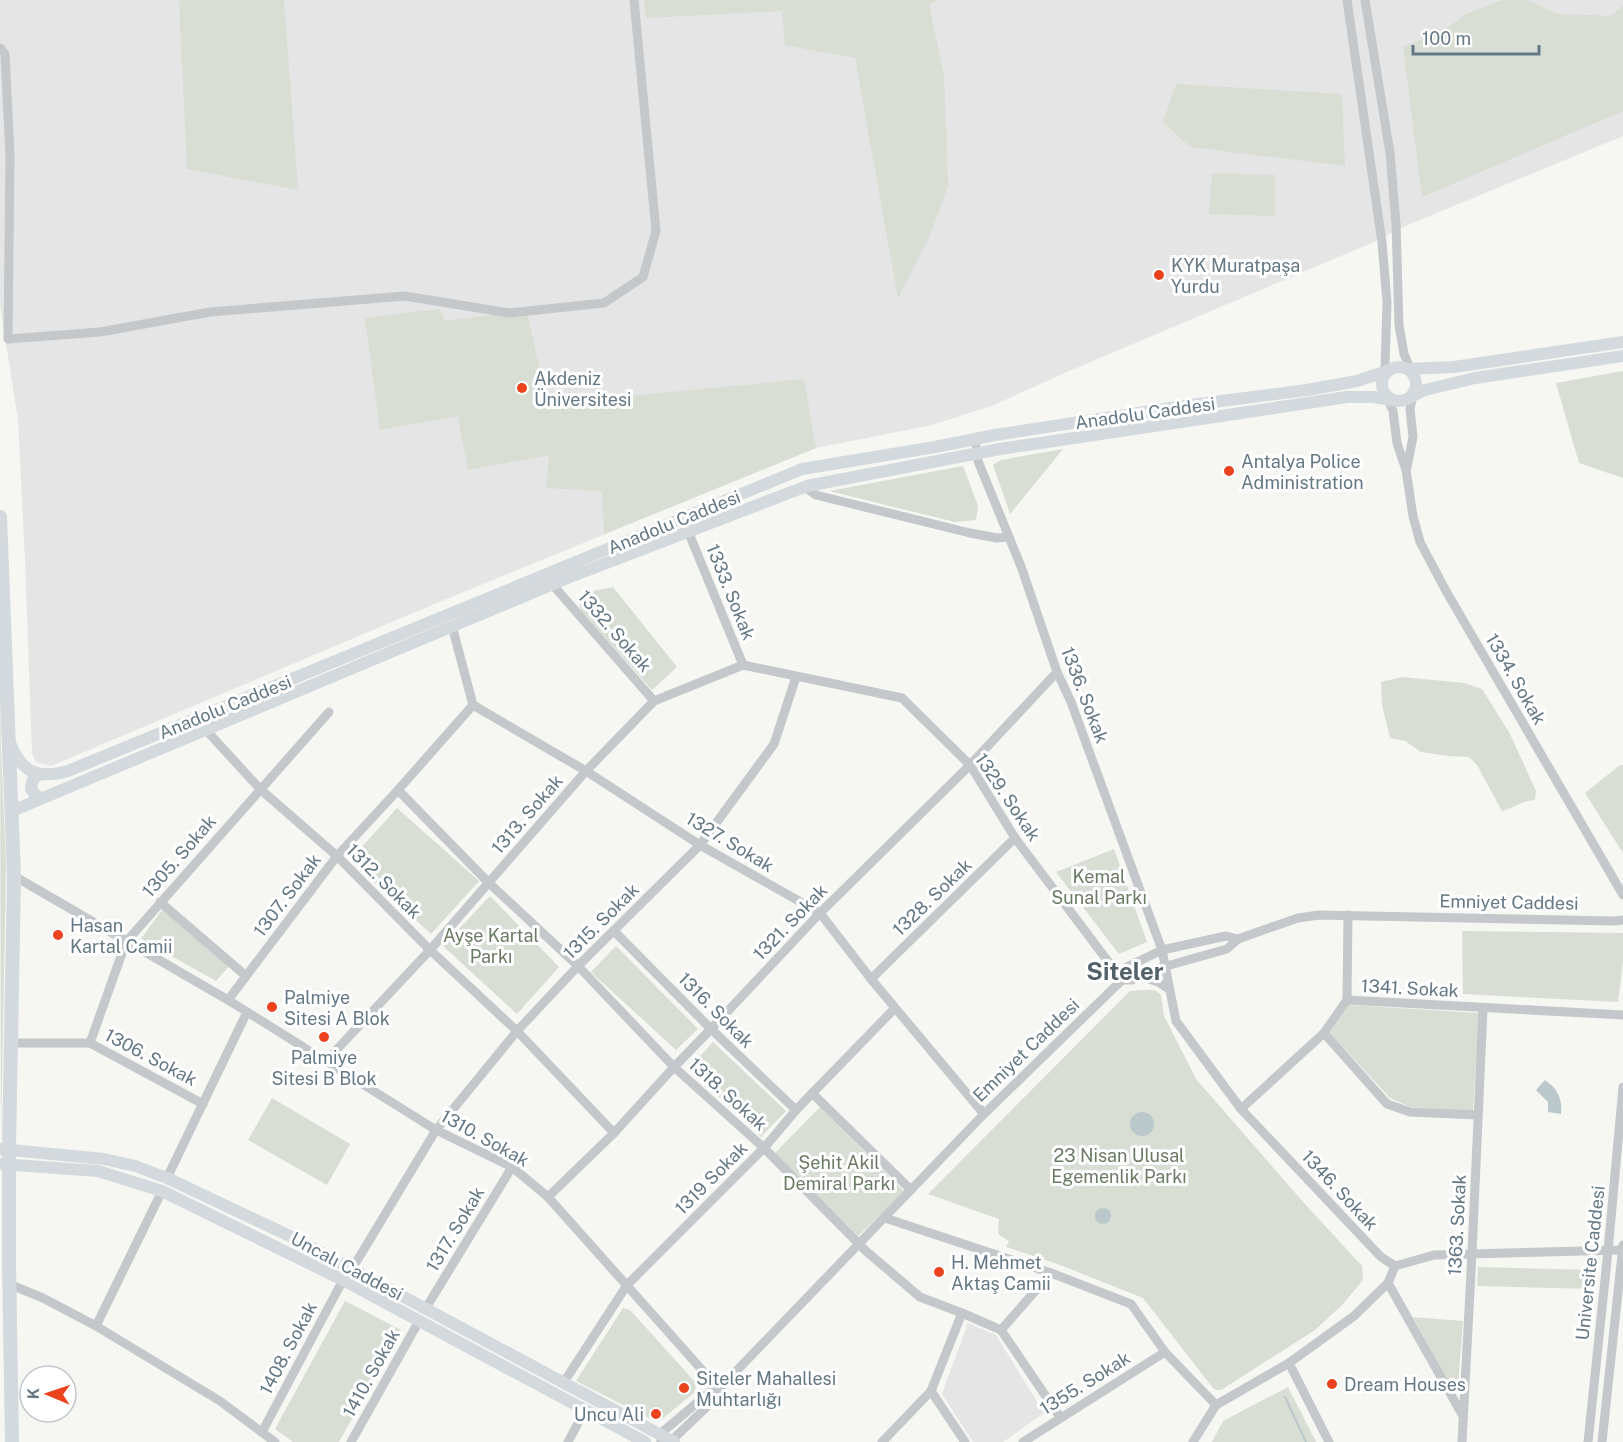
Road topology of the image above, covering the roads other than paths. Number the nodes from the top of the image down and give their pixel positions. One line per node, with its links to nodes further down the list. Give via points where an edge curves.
1 (634, 0): 4 (street, via 656,231 643,277 604,303 509,313 405,296 210,312 100,332 8,339 10,155 5,54)
2 (1347, 0): 8 (street, via 1382,242 1387,302)
3 (1365, 0): 7 (street, via 1390,153 1399,325)
4 (0, 48)
5 (1623, 342): 7 (main road, via 1454,368)
6 (1623, 356): 9 (main road, via 1475,378)
7 (1410, 370): 8 (main road, via 1397,367); 9 (main road, via 1416,383)
8 (1385, 373): 10 (main road, via 1382,387); 11 (main road, Anadolu Caddesi, via 1307,390)
9 (1411, 396): 10 (main road, via 1398,401); 13 (street, 1334. Sokak, via 1413,437)
10 (1389, 398): 12 (main road, Anadolu Caddesi, via 1347,397); 13 (street, 1334. Sokak)
11 (975, 438): 12 (street, 1336. Sokak); 30 (main road, Anadolu Caddesi, via 802,469 68,771)
12 (978, 453): 14 (main road, Anadolu Caddesi); 17 (street, 1336. Sokak)
13 (1406, 470): 40 (street, 1334. Sokak, via 1420,542)
14 (807, 486): 16 (main road, Anadolu Caddesi); 17 (street, via 812,493 827,498 970,533)
15 (0, 516): 27 (highway)
16 (688, 531): 18 (main road, Anadolu Caddesi); 20 (street, 1333. Sokak)
17 (1009, 537): 21 (street, 1336. Sokak)
18 (552, 584): 19 (main road, Anadolu Caddesi); 23 (street, 1332. Sokak)
19 (452, 626): 24 (street); 26 (main road, Anadolu Caddesi)
20 (742, 665): 22 (street); 23 (street, 1313. Sokak)
21 (1058, 672): 28 (street, 1321. Sokak); 49 (street, 1336. Sokak)
22 (796, 677): 28 (street, 1329. Sokak, via 902,698); 36 (street, 1315. Sokak, via 774,744)
23 (654, 701): 29 (street, 1313. Sokak)
24 (473, 705): 29 (street, 1327. Sokak); 32 (street, 1307. Sokak)
25 (329, 712): 31 (street, 1305. Sokak)
26 (206, 729): 31 (street, 1312. Sokak); 33 (main road, Anadolu Caddesi)
27 (9, 741): 30 (main road, via 22,765); 34 (highway)
28 (970, 765): 35 (street, 1329. Sokak); 42 (street, 1321. Sokak)
29 (586, 771): 36 (street, 1327. Sokak); 39 (street, 1313. Sokak)
30 (41, 774): 33 (main road, via 36,776 31,789)
31 (260, 789): 37 (street, 1312. Sokak); 41 (street, 1305. Sokak)
32 (398, 790): 37 (street, 1307. Sokak); 39 (street, 1318. Sokak)
33 (43, 798): 34 (main road, Anadolu Caddesi)
34 (12, 811): 38 (highway)
35 (1015, 838): 54 (street, 1328. Sokak); 55 (street, 1329. Sokak)
36 (700, 845): 42 (street, 1327. Sokak); 45 (street, 1315. Sokak)
37 (337, 856): 48 (street, 1312. Sokak); 52 (street, 1307. Sokak)
38 (14, 876): 47 (street, 1310. Sokak); 66 (highway)
39 (489, 883): 48 (street, 1313. Sokak); 50 (street, 1318. Sokak)
40 (1623, 895)
41 (160, 902): 47 (street, 1305. Sokak); 52 (street)
42 (820, 913): 54 (street, 1327. Sokak); 63 (street, 1321. Sokak)
43 (1348, 915): 44 (street, Emniyet Caddesi); 46 (street, Emniyet Caddesi, via 1298,918); 58 (street)
44 (1623, 920)
45 (614, 931): 50 (street, 1315. Sokak); 63 (street, 1316. Sokak)
46 (1238, 939): 49 (street, Emniyet Caddesi, via 1226,936); 51 (street, via 1227,949)
47 (126, 942): 57 (street, 1310. Sokak); 67 (street, 1305. Sokak)
48 (430, 950): 64 (street, 1312. Sokak); 68 (street, 1313. Sokak)
49 (1162, 950): 51 (street, 1346. Sokak); 55 (street, Emniyet Caddesi, via 1127,967)
50 (578, 966): 64 (street, 1315. Sokak); 69 (street, 1318. Sokak)
51 (1165, 967): 53 (street); 56 (street, 1346. Sokak)
52 (246, 976): 57 (street, 1307. Sokak)
53 (1140, 976): 55 (street); 56 (street)
54 (871, 979): 59 (street, 1327. Sokak)
55 (1122, 980): 75 (street, Emniyet Caddesi)
56 (1169, 989): 73 (street, 1346. Sokak, via 1176,1021)
57 (228, 1000): 61 (street, 1310. Sokak)
58 (1347, 1000): 60 (street, 1341. Sokak); 65 (street, 1341. Sokak)
59 (895, 1008): 71 (street, 1319 Sokak); 75 (street, 1327. Sokak)
60 (1483, 1009): 62 (street, 1341. Sokak); 76 (street, 1363. Sokak)
61 (247, 1012): 68 (street, 1310. Sokak); 72 (street)
62 (1623, 1015)
63 (711, 1029): 69 (street, 1321. Sokak); 74 (street, 1316. Sokak)
64 (517, 1031): 77 (street, 1315. Sokak); 78 (street, 1312. Sokak)
65 (1324, 1033): 73 (street, 1341. Sokak); 76 (street, via 1387,1104 1410,1112)
66 (11, 1043): 67 (street, 1306. Sokak); 80 (highway)
67 (90, 1043): 72 (street, 1306. Sokak)
68 (326, 1061): 77 (street, 1310. Sokak)
69 (674, 1067): 78 (street, 1321. Sokak); 79 (street, 1318. Sokak)
70 (1623, 1087): 91 (street, Universite Caddesi)
71 (813, 1093): 74 (street, 1319 Sokak); 84 (street)
72 (203, 1104): 83 (street)
73 (1241, 1109): 93 (street, 1346. Sokak, via 1381,1257)
74 (796, 1110): 79 (street, 1319 Sokak)
75 (984, 1114): 84 (street, Emniyet Caddesi)
76 (1478, 1115): 92 (street, 1363. Sokak)
77 (436, 1130): 82 (street, 1310. Sokak); 94 (street, 1315. Sokak)
78 (614, 1133): 86 (street, 1321. Sokak)
79 (764, 1148): 88 (street, 1318. Sokak); 99 (street, 1319 Sokak)
80 (4, 1149): 81 (highway); 83 (main road, Uncalı Caddesi, via 104,1159)
81 (4, 1164): 85 (main road, Uncalı Caddesi, via 98,1171); 98 (highway)
82 (512, 1167): 86 (street, 1310. Sokak); 100 (street, 1317. Sokak)
83 (167, 1178): 94 (main road, Uncalı Caddesi)
84 (911, 1190): 87 (street, Emniyet Caddesi)
85 (162, 1191): 96 (main road, Uncalı Caddesi); 103 (street)
86 (548, 1197): 99 (street, 1310. Sokak)
87 (885, 1218): 88 (street, Emniyet Caddesi); 95 (street)
88 (858, 1244): 101 (street, 1318. Sokak, via 920,1297); 108 (street, Emniyet Caddesi)
89 (1623, 1244): 90 (street, Universite Caddesi)
90 (1623, 1250): 91 (street); 128 (street, Universite Caddesi)
91 (1608, 1251): 92 (street); 127 (street, Universite Caddesi)
92 (1472, 1253): 93 (street, via 1434,1255); 112 (street, 1363. Sokak)
93 (1395, 1266): 97 (street)
94 (352, 1269): 100 (main road, Uncalı Caddesi)
95 (1051, 1272): 104 (street); 105 (street, via 1131,1304)
96 (343, 1280): 102 (main road, Uncalı Caddesi); 114 (street, 1408. Sokak)
97 (1388, 1283): 106 (street, via 1354,1316); 112 (street)
98 (9, 1284): 103 (street); 116 (highway)
99 (627, 1285): 107 (street, 1319 Sokak); 108 (street, 1310. Sokak)
100 (426, 1308): 107 (main road, Uncalı Caddesi)
101 (962, 1312): 104 (street, 1318. Sokak); 109 (street)
102 (419, 1321): 111 (main road, Uncalı Caddesi); 118 (street, 1410. Sokak)
103 (96, 1326): 114 (street, via 220,1401)
104 (1001, 1330): 113 (street)
105 (1165, 1352): 110 (street); 113 (street, 1355. Sokak)
106 (1289, 1363): 110 (street); 125 (street)
107 (564, 1382): 115 (main road, Uncalı Caddesi)
108 (719, 1389): 115 (street, Emniyet Caddesi, via 713,1401)
109 (931, 1391): 121 (street); 122 (street)
110 (1216, 1405): 124 (street)
111 (585, 1410): 119 (street); 120 (main road, Uncalı Caddesi)
112 (1463, 1416): 126 (street, 1363. Sokak)
113 (1060, 1417): 123 (street, 1355. Sokak)
114 (262, 1432): 117 (street)
115 (667, 1440)
116 (12, 1442)
117 (275, 1442)
118 (351, 1442)
119 (568, 1442)
120 (645, 1442)
121 (882, 1442)
122 (965, 1442)
123 (1023, 1442)
124 (1193, 1442)
125 (1329, 1442)
126 (1462, 1442)
127 (1588, 1442)
128 (1602, 1442)

